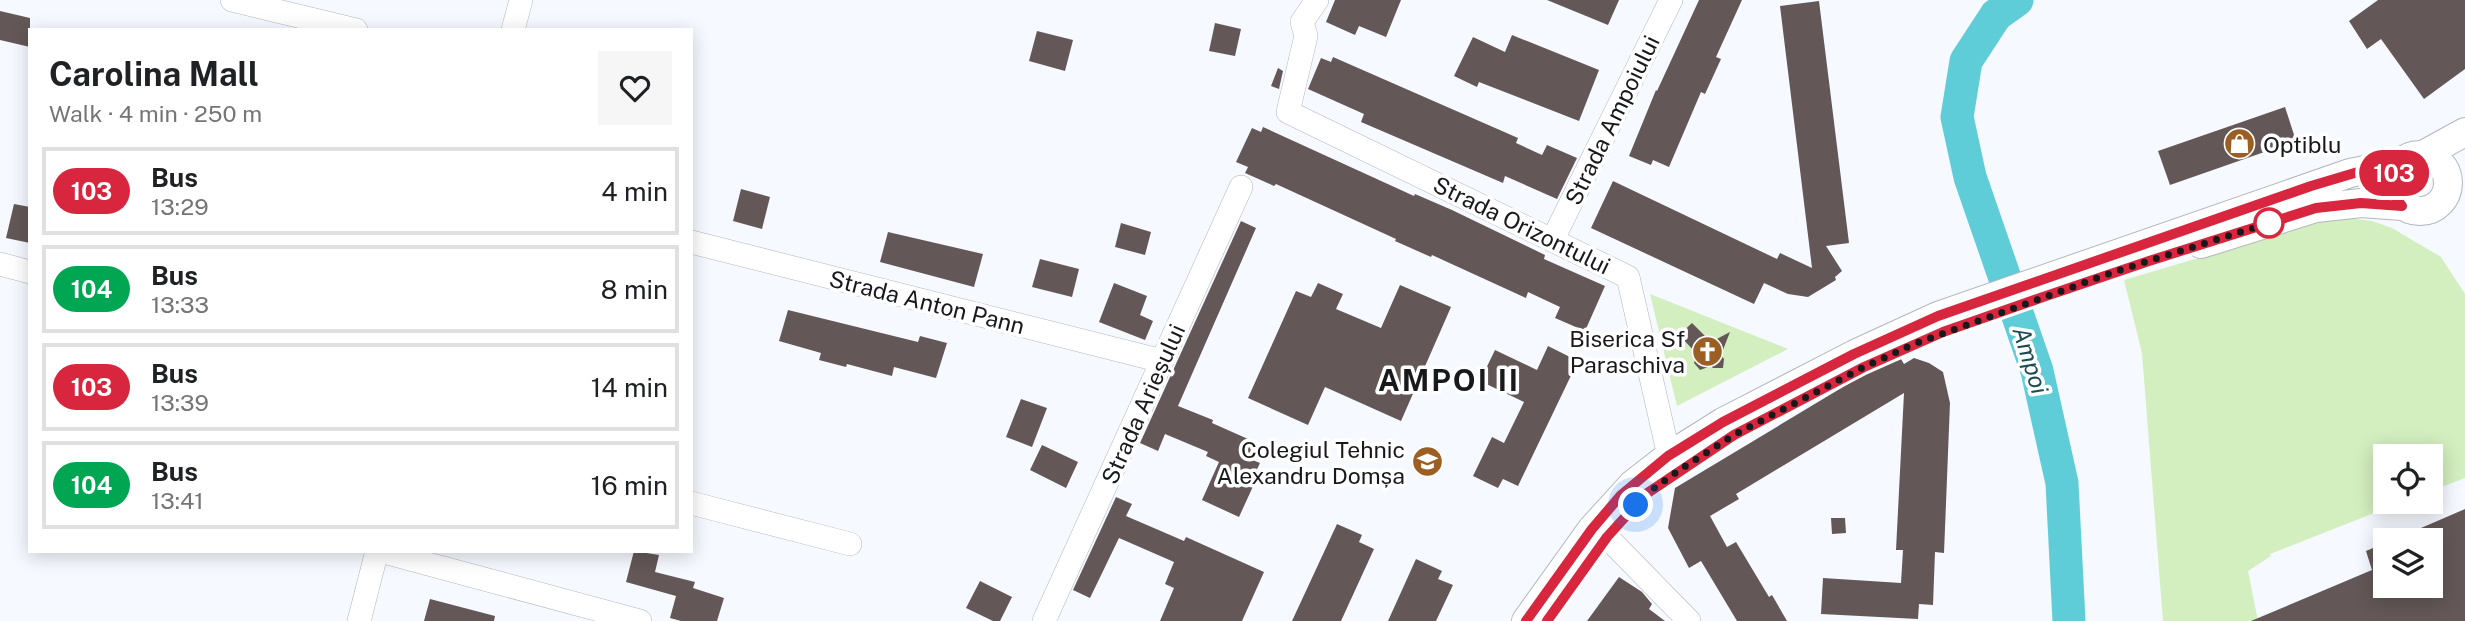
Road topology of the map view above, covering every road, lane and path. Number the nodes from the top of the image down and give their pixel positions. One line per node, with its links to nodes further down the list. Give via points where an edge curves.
1 (232, 0): 5 (street)
2 (521, 0): 6 (street)
3 (1317, 0): 12 (street, Strada Orizontului, via 1302,22 1306,36 1289,112)
4 (1671, 0): 12 (street, Strada Ampoiului)
5 (348, 28)
6 (514, 28)
7 (2465, 132): 8 (main road)
8 (2410, 160): 9 (main road, via 2431,157 2443,167 2448,183); 11 (main road, via 2392,182); 15 (main road, via 2350,173)
9 (2456, 181): 11 (main road, via 2428,210)
10 (1241, 187): 18 (street, Strada Arieșului)
11 (2402, 206): 15 (main road, via 2361,203 2316,208)
12 (1553, 239): 19 (street, Strada Orizontului, via 1628,277)
13 (693, 243): 18 (street, Strada Anton Pann)
14 (0, 264): 16 (street)
15 (2115, 264): 17 (main road)
16 (28, 271)
17 (1940, 324): 19 (main road, via 1854,354); 21 (main road, via 1734,435 1646,494)
18 (1162, 361): 27 (street, Strada Arieșului)
19 (1668, 456): 28 (main road, via 1610,506)
20 (693, 504): 22 (street)
21 (1607, 537): 29 (main road); 30 (street)
22 (850, 544)
23 (378, 553): 25 (street)
24 (386, 553): 26 (street)
25 (359, 621)
26 (640, 621)
27 (1044, 621)
28 (1526, 621)
29 (1547, 621)
30 (1689, 621)

